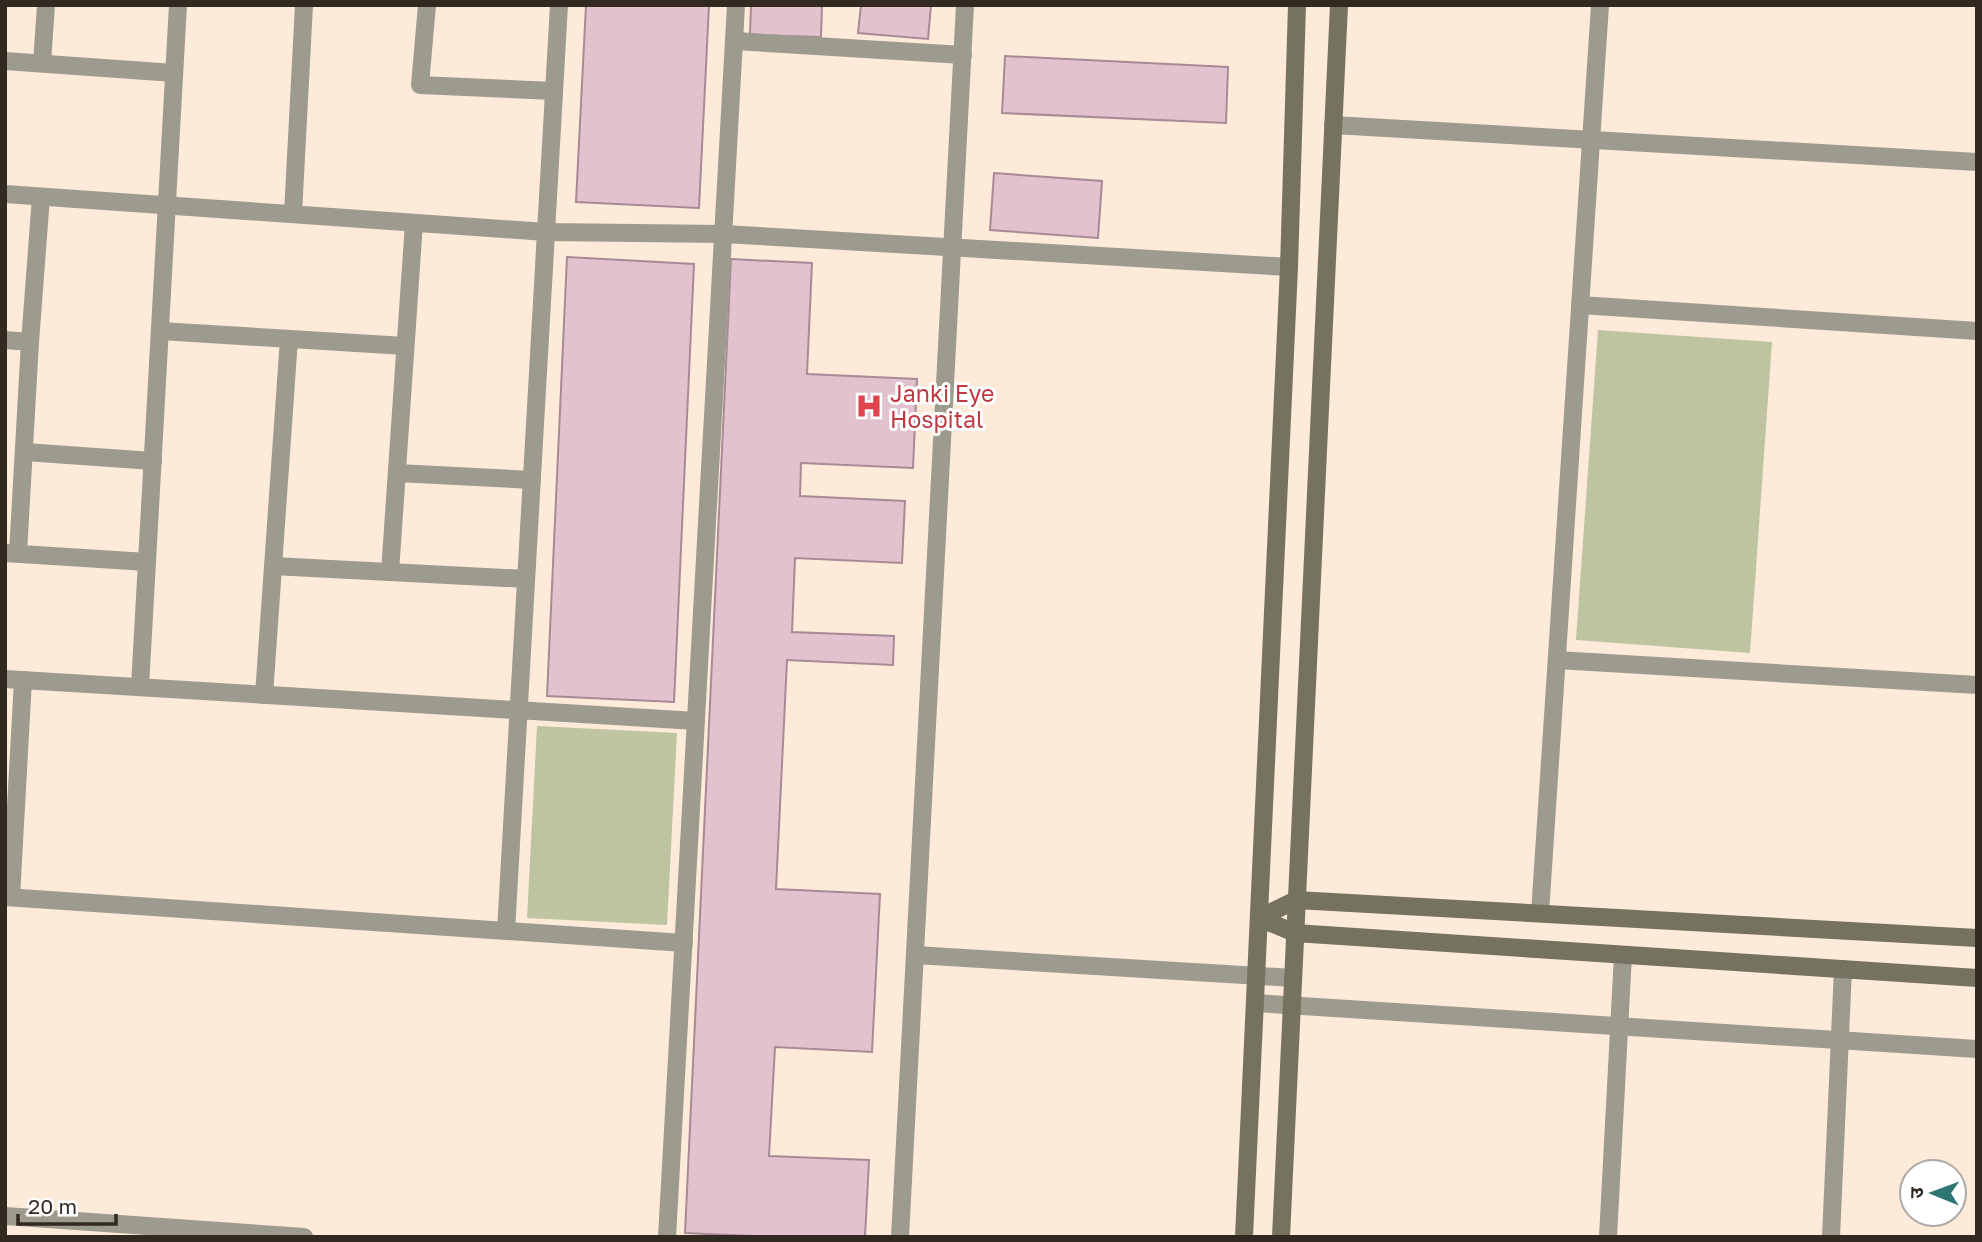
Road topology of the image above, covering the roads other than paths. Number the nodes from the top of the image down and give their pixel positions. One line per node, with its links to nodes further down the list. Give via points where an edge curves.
1 (46, 5): 14 (street)
2 (178, 5): 15 (street)
3 (304, 5): 23 (street)
4 (427, 5): 16 (street, via 420,85)
5 (559, 5): 16 (street)
6 (736, 5): 11 (street)
7 (965, 5): 12 (street)
8 (1297, 5): 28 (street)
9 (1339, 5): 17 (street)
10 (1600, 5): 18 (street)
11 (734, 41): 12 (street); 26 (street)
12 (963, 55): 27 (street)
13 (5, 61): 14 (street)
14 (42, 63): 15 (street)
15 (174, 73): 22 (street)
16 (554, 91): 25 (street)
17 (1333, 125): 18 (street); 53 (street)
18 (1591, 139): 19 (street); 29 (street)
19 (1977, 162)
20 (5, 194): 21 (street)
21 (41, 197): 22 (street); 34 (street)
22 (167, 206): 23 (street); 30 (street)
23 (293, 214): 24 (street)
24 (414, 223): 25 (street); 35 (street)
25 (546, 232): 26 (street); 39 (street)
26 (724, 234): 27 (street); 51 (street)
27 (953, 247): 28 (street); 60 (street)
28 (1289, 267): 55 (street)
29 (1580, 305): 31 (street); 45 (street)
30 (160, 331): 32 (street); 37 (street)
31 (1977, 331)
32 (289, 339): 35 (street); 42 (street)
33 (5, 340): 34 (street)
34 (30, 342): 36 (street)
35 (405, 346): 38 (street)
36 (25, 452): 37 (street); 40 (street)
37 (153, 461): 41 (street)
38 (397, 473): 39 (street); 43 (street)
39 (532, 480): 44 (street)
40 (12, 553): 41 (street)
41 (147, 562): 48 (street)
42 (273, 566): 43 (street); 49 (street)
43 (390, 572): 44 (street)
44 (526, 579): 50 (street)
45 (1557, 660): 47 (street); 54 (street)
46 (14, 680): 48 (street); 52 (street)
47 (1977, 685)
48 (140, 687): 49 (street)
49 (264, 695): 50 (street)
50 (518, 710): 51 (street); 56 (street)
51 (696, 721): 59 (street)
52 (8, 897): 56 (street)
53 (1296, 900): 54 (street); 55 (street); 57 (street)
54 (1540, 914): 58 (street)
55 (1259, 918): 57 (street); 63 (street)
56 (506, 931): 59 (street)
57 (1295, 933): 61 (street); 64 (street)
58 (1977, 938)
59 (684, 943): 75 (street)
60 (915, 955): 63 (street); 76 (street)
61 (1623, 955): 62 (street); 68 (street)
62 (1843, 969): 65 (street); 69 (street)
63 (1256, 976): 64 (street); 66 (street)
64 (1293, 978): 67 (street)
65 (1977, 978)
66 (1255, 1003): 67 (street); 77 (street)
67 (1291, 1005): 68 (street); 78 (street)
68 (1619, 1026): 69 (street); 79 (street)
69 (1839, 1040): 70 (street); 80 (street)
70 (1977, 1049)
71 (5, 1216): 72 (street)
72 (32, 1218): 73 (street); 74 (street)
73 (32, 1237)
74 (304, 1237)
75 (667, 1237)
76 (900, 1237)
77 (1244, 1237)
78 (1281, 1237)
79 (1608, 1237)
80 (1831, 1237)

